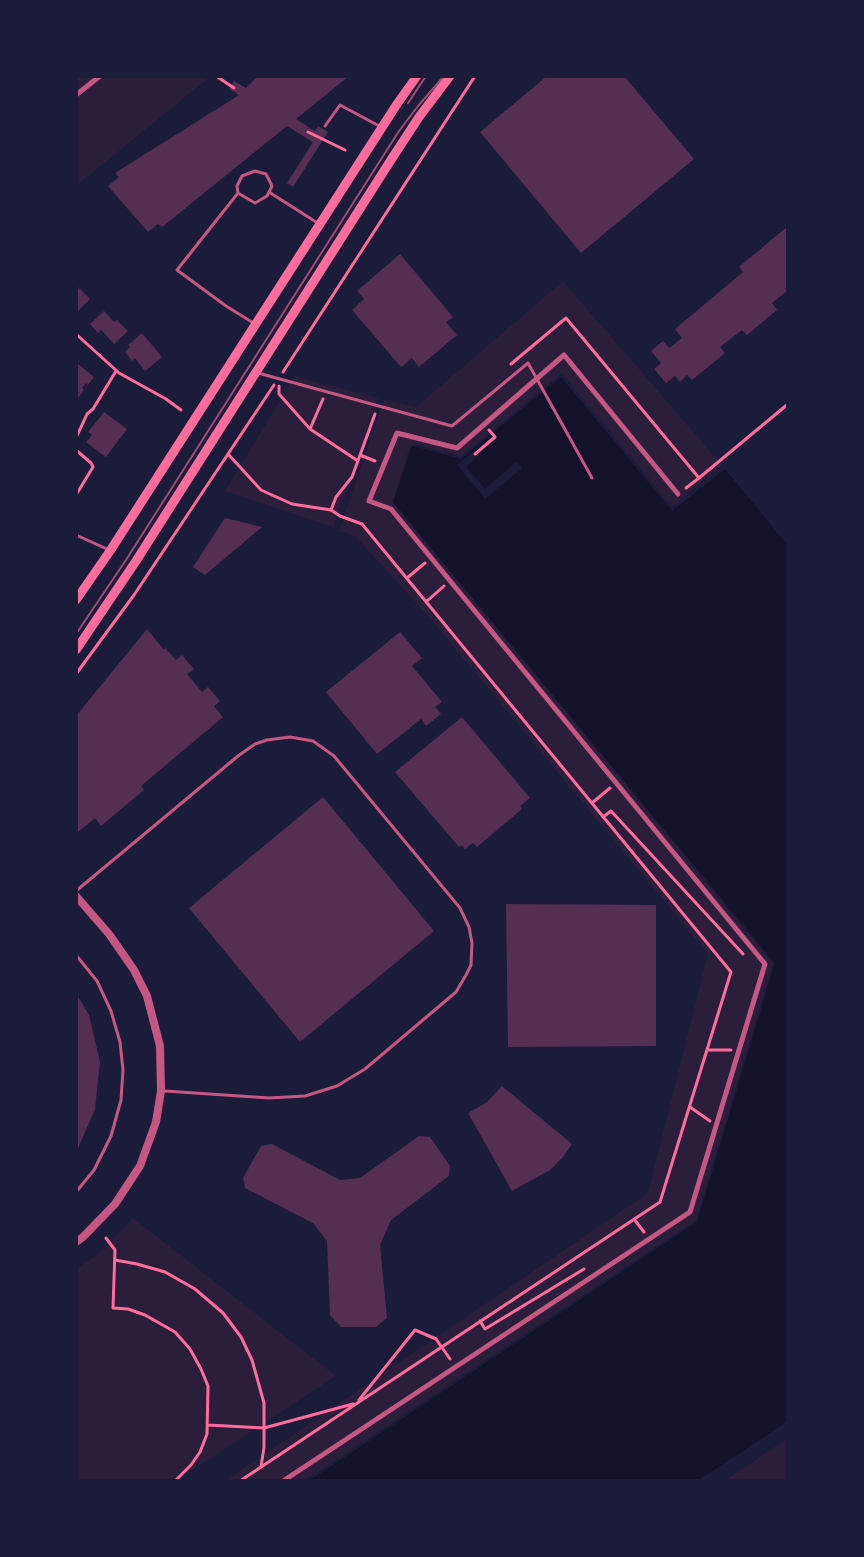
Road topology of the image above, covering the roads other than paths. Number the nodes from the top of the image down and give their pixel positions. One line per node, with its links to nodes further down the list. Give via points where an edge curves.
1 (100, 76): 4 (street)
2 (417, 76): 9 (main road)
3 (450, 76): 11 (main road)
4 (76, 95)
5 (325, 126): 6 (lane, via 340,105)
6 (381, 127)
7 (269, 192): 8 (lane, via 255,203); 8 (lane, via 266,174 255,171 242,176); 9 (lane)
8 (238, 193): 10 (lane, via 177,270)
9 (320, 224): 10 (main road)
10 (255, 324): 16 (main road)
11 (256, 372): 12 (lane, via 452,426 528,363); 18 (main road)
12 (537, 379): 13 (lane); 14 (street, via 564,355); 24 (street, via 457,448 397,433 369,501 391,509 765,964 690,1212)
13 (592, 478)
14 (678, 494)
15 (76, 535): 16 (lane)
16 (110, 551): 17 (main road)
17 (76, 600)
18 (76, 650)
19 (76, 894): 21 (street, via 109,934 147,996 160,1046); 21 (lane, via 255,744 290,737 313,741 334,756 460,908 469,927 471,965 456,992 365,1069 337,1086 305,1096 269,1098)
20 (76, 955): 22 (lane, via 97,981 111,1011 123,1070 111,1136)
21 (161, 1091): 23 (street, via 140,1166 115,1204)
22 (76, 1192)
23 (76, 1242)
24 (283, 1481)

